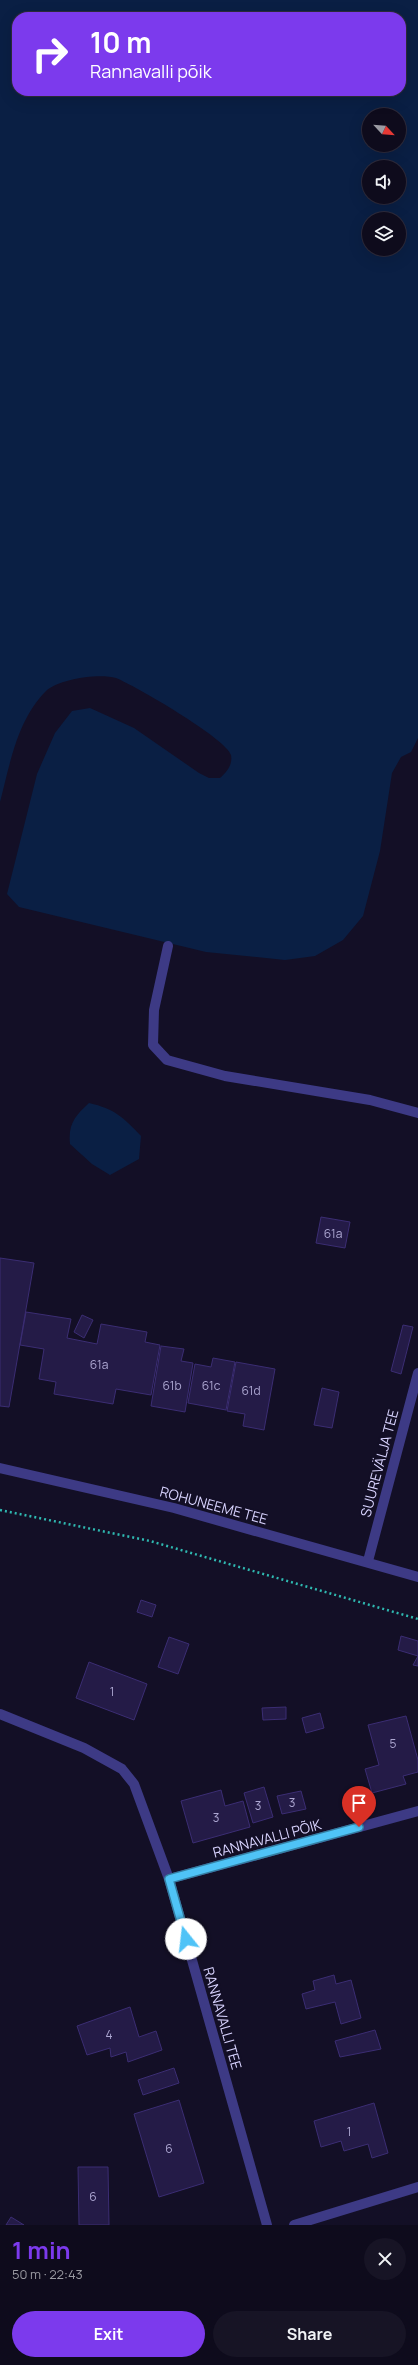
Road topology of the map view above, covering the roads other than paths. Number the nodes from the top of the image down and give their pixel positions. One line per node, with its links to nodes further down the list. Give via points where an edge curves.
1 (168, 946): 2 (street, via 154,1010 153,1045 167,1060 225,1076 370,1100)
2 (418, 1113)
3 (418, 1373): 5 (street, SUUREVÄLJA TEE)
4 (0, 1468): 5 (street, ROHUNEEME TEE, via 174,1508)
5 (368, 1561): 6 (street, ROHUNEEME TEE)
6 (418, 1577)
7 (0, 1714): 9 (street, RANNAVALLI TEE, via 84,1748 122,1769 134,1784)
8 (418, 1811): 9 (street, RANNAVALLI PÕIK)
9 (169, 1879): 11 (street, RANNAVALLI TEE)
10 (418, 2187): 12 (street)
11 (267, 2225)
12 (294, 2225)

